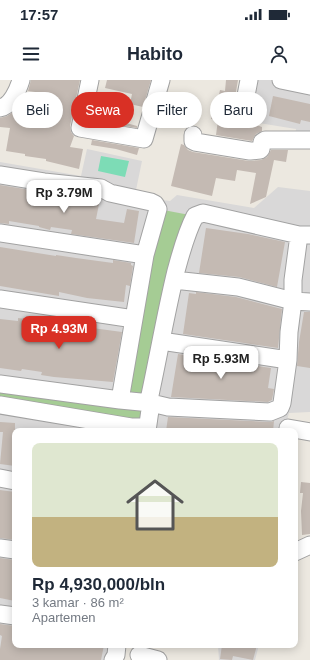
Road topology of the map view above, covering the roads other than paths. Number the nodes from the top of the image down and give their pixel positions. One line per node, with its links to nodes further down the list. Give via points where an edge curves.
1 (21, 80): 8 (street, via 8,105)
2 (90, 80): 3 (street, via 80,128 144,139)
3 (161, 80)
4 (249, 80): 7 (street)
5 (281, 80): 6 (street)
6 (310, 86)
7 (247, 92)
8 (0, 108)
9 (193, 135): 10 (street, via 192,139 195,142 250,150 260,150 265,140)
10 (310, 140)
11 (0, 175): 14 (street, via 100,188 110,193 155,204 158,208)
12 (0, 233): 14 (street)
13 (305, 235): 15 (street, via 199,214 192,222); 17 (street, via 293,280)
14 (145, 255): 19 (street)
15 (174, 280): 17 (street, via 238,287); 20 (street)
16 (0, 299): 19 (street)
17 (293, 301): 18 (street); 21 (street)
18 (310, 302)
19 (134, 319): 23 (street)
20 (161, 341): 21 (street); 24 (street, via 150,395)
21 (288, 360): 24 (street, via 282,403 275,411)
22 (0, 384): 23 (street)
23 (120, 400): 24 (street)
24 (151, 403): 27 (street)
25 (0, 405): 26 (street)
26 (139, 428)
27 (147, 428)
28 (298, 430): 29 (street)
29 (310, 432)
30 (0, 478): 31 (street)
31 (12, 480)
32 (310, 544): 35 (street)
33 (0, 548): 34 (street)
34 (12, 550)
35 (298, 550)
36 (0, 614): 37 (street)
37 (12, 616)
38 (117, 648): 40 (street)
39 (140, 653): 41 (street)
40 (113, 660)
41 (158, 660)

